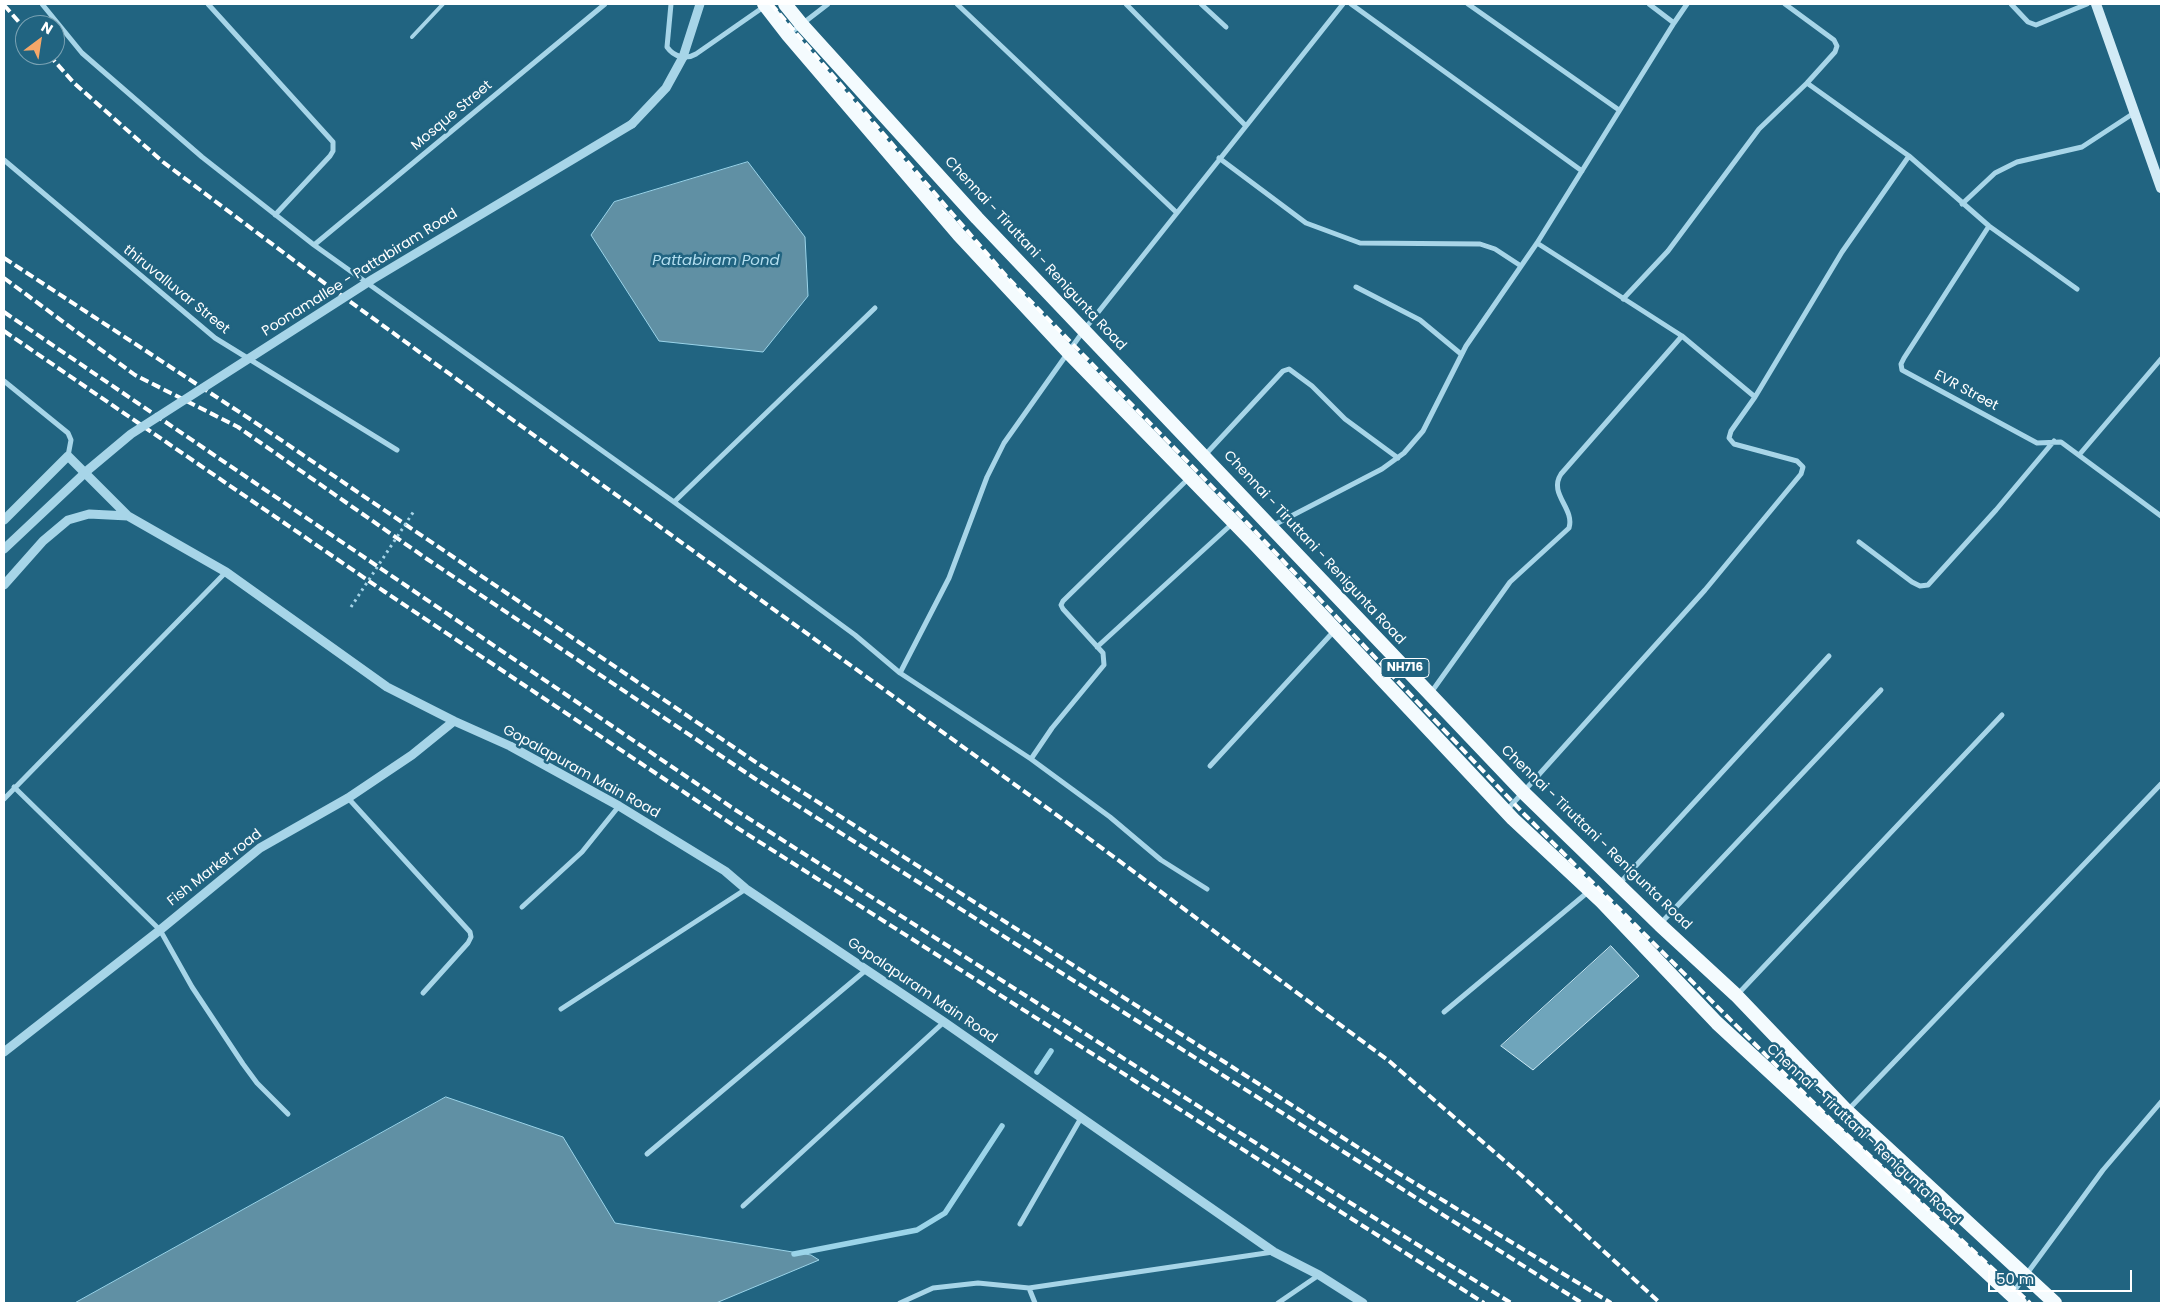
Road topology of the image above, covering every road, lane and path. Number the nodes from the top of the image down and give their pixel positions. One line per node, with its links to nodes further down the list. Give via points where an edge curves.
1 (42, 4): 38 (street, via 82,53 202,157)
2 (208, 4): 38 (street, via 334,142 330,156)
3 (443, 4): 26 (lane)
4 (605, 4): 41 (street, Mosque Street)
5 (671, 4): 7 (street, via 667,47 677,56 686,58)
6 (700, 4): 69 (street, Poonamallee - Pattabiram Road, bridge, via 683,57 666,88 632,124 373,279 131,434)
7 (766, 4): 25 (highway, Chennai - Tiruttani - Renigunta Road / NH716)
8 (785, 4): 23 (highway, Chennai - Tiruttani - Renigunta Road / NH716)
9 (828, 4): 23 (street)
10 (957, 4): 37 (street)
11 (1126, 4): 30 (street)
12 (1201, 4): 24 (street)
13 (1344, 4): 30 (street)
14 (1352, 4): 34 (street)
15 (1468, 4): 28 (street)
16 (1649, 4): 22 (street)
17 (1687, 4): 22 (street)
18 (1784, 4): 27 (street, via 1834,40 1837,46)
19 (2011, 4): 20 (street, via 2028,22 2036,25)
20 (2087, 4)
21 (2096, 4): 29 (main road)
22 (1674, 23): 28 (street)
23 (802, 25): 25 (street); 47 (highway, Chennai - Tiruttani - Renigunta Road / NH716, via 977,218)
24 (1226, 27)
25 (788, 35): 49 (highway, Chennai - Tiruttani - Renigunta Road / NH716, via 959,235)
26 (412, 37)
27 (1807, 83): 31 (street); 45 (street, via 1759,129 1668,251)
28 (1619, 110): 34 (street)
29 (2134, 113): 35 (main road); 36 (street, via 2082,147 2017,162 1994,173)
30 (1246, 126): 32 (street)
31 (1909, 156): 36 (street); 53 (street, via 1842,252)
32 (1219, 158): 37 (street); 42 (street, via 1306,223 1360,244 1480,244 1495,249)
33 (4, 160): 55 (street, thiruvalluvar Street, via 215,338)
34 (1582, 171): 40 (street)
35 (2161, 188)
36 (1962, 204): 39 (street)
37 (1176, 212): 47 (street)
38 (275, 215): 41 (street)
39 (1989, 226): 44 (street); 54 (street, EVR Street, via 1901,367 2037,443)
40 (1537, 243): 42 (street); 45 (street)
41 (314, 245): 61 (street)
42 (1521, 266): 50 (street)
43 (1356, 287): 50 (street, via 1420,320)
44 (2077, 289)
45 (1623, 299): 48 (street)
46 (875, 308): 61 (street)
47 (1084, 330): 49 (street); 56 (highway, Chennai - Tiruttani - Renigunta Road / NH716)
48 (1682, 336): 53 (street); 78 (street, via 1561,474 1556,482 1557,489 1570,517 1569,528 1510,582)
49 (1068, 352): 60 (highway, Chennai - Tiruttani - Renigunta Road / NH716); 76 (street, via 1004,443 987,478 949,578)
50 (1461, 354): 59 (street, via 1423,431)
51 (2161, 359): 57 (street)
52 (4, 381): 58 (street, via 68,433 71,440)
53 (1755, 396): 85 (street, via 1729,438 1734,444 1798,461 1803,467 1801,474 1705,590)
54 (2054, 441): 57 (street, EVR Street); 68 (street, via 1928,585 1912,582)
55 (398, 450)
56 (1204, 455): 59 (street, via 1283,371 1289,369 1312,386 1345,419); 67 (highway, Chennai - Tiruttani - Renigunta Road / NH716)
57 (2080, 455): 64 (street, EVR Street)
58 (68, 456): 63 (street); 65 (street)
59 (1398, 458): 67 (street)
60 (1191, 477): 66 (highway, Chennai - Tiruttani - Renigunta Road / NH716); 74 (street, via 1061,605)
61 (674, 502): 76 (street, via 855,635)
62 (414, 511): 72 (path, bridge)
63 (128, 516): 70 (street, Gopalapuram Main Road); 71 (street, via 89,514 68,520 43,541)
64 (2161, 516)
65 (4, 520)
66 (1234, 522): 73 (highway, Chennai - Tiruttani - Renigunta Road / NH716); 74 (street)
67 (1272, 526): 78 (highway, Chennai - Tiruttani - Renigunta Road / NH716)
68 (1859, 542)
69 (4, 549)
70 (226, 572): 80 (street, Gopalapuram Main Road, via 387,688); 84 (street)
71 (4, 585)
72 (351, 607)
73 (1335, 630): 82 (street); 89 (highway, Chennai - Tiruttani - Renigunta Road / NH716)
74 (1097, 647): 81 (street, via 1105,659 1103,669 1052,728)
75 (1829, 656): 90 (street)
76 (900, 673): 81 (street)
77 (1881, 690): 95 (street)
78 (1430, 694): 85 (highway, Chennai - Tiruttani - Renigunta Road / NH716)
79 (2002, 715): 99 (street)
80 (454, 721): 86 (street, Fish Market road, via 412,756); 88 (street, Gopalapuram Main Road, via 510,746)
81 (1031, 759): 91 (street, via 1110,817 1161,860)
82 (1210, 766)
83 (2161, 784): 105 (street)
84 (14, 787): 87 (street); 96 (street)
85 (1524, 793): 89 (street); 90 (highway, Chennai - Tiruttani - Renigunta Road / NH716)
86 (348, 798): 96 (street, Fish Market road, via 260,848); 98 (street, via 470,932 468,943)
87 (4, 799)
88 (619, 806): 92 (street, Gopalapuram Main Road, via 725,871); 94 (street, via 582,852)
89 (1506, 812): 93 (highway, Chennai - Tiruttani - Renigunta Road / NH716)
90 (1619, 884): 95 (highway, Chennai - Tiruttani - Renigunta Road / NH716)
91 (1207, 889)
92 (746, 890): 97 (street, Gopalapuram Main Road); 100 (street)
93 (1590, 890): 101 (street); 115 (highway, Chennai - Tiruttani - Renigunta Road / NH716, via 1718,1023)
94 (522, 907)
95 (1660, 925): 99 (highway, Chennai - Tiruttani - Renigunta Road / NH716)
96 (160, 930): 103 (street, Fish Market road); 106 (street, via 192,987 243,1064)
97 (866, 970): 102 (street, Gopalapuram Main Road); 108 (street)
98 (423, 993)
99 (1736, 995): 105 (highway, Chennai - Tiruttani - Renigunta Road / NH716)
100 (560, 1009)
101 (1444, 1012)
102 (944, 1022): 107 (street, Gopalapuram Main Road); 109 (street)
103 (4, 1052)
104 (2161, 1102): 113 (street, via 2102,1170)
105 (1847, 1111): 113 (highway, Chennai - Tiruttani - Renigunta Road / NH716)
106 (288, 1114)
107 (1081, 1118): 110 (street); 111 (street, Gopalapuram Main Road)
108 (647, 1154)
109 (744, 1206)
110 (1020, 1224)
111 (1274, 1252): 112 (street, Gopalapuram Main Road); 114 (street)
112 (1319, 1275): 118 (street); 119 (street, Gopalapuram Main Road)
113 (2027, 1275): 115 (street); 120 (highway, Chennai - Tiruttani - Renigunta Road / NH716)
114 (1029, 1288): 116 (street, via 978,1283 933,1288); 117 (street)
115 (2016, 1299)
116 (900, 1303)
117 (1035, 1303)
118 (1278, 1303)
119 (1363, 1303)
120 (2055, 1303)

